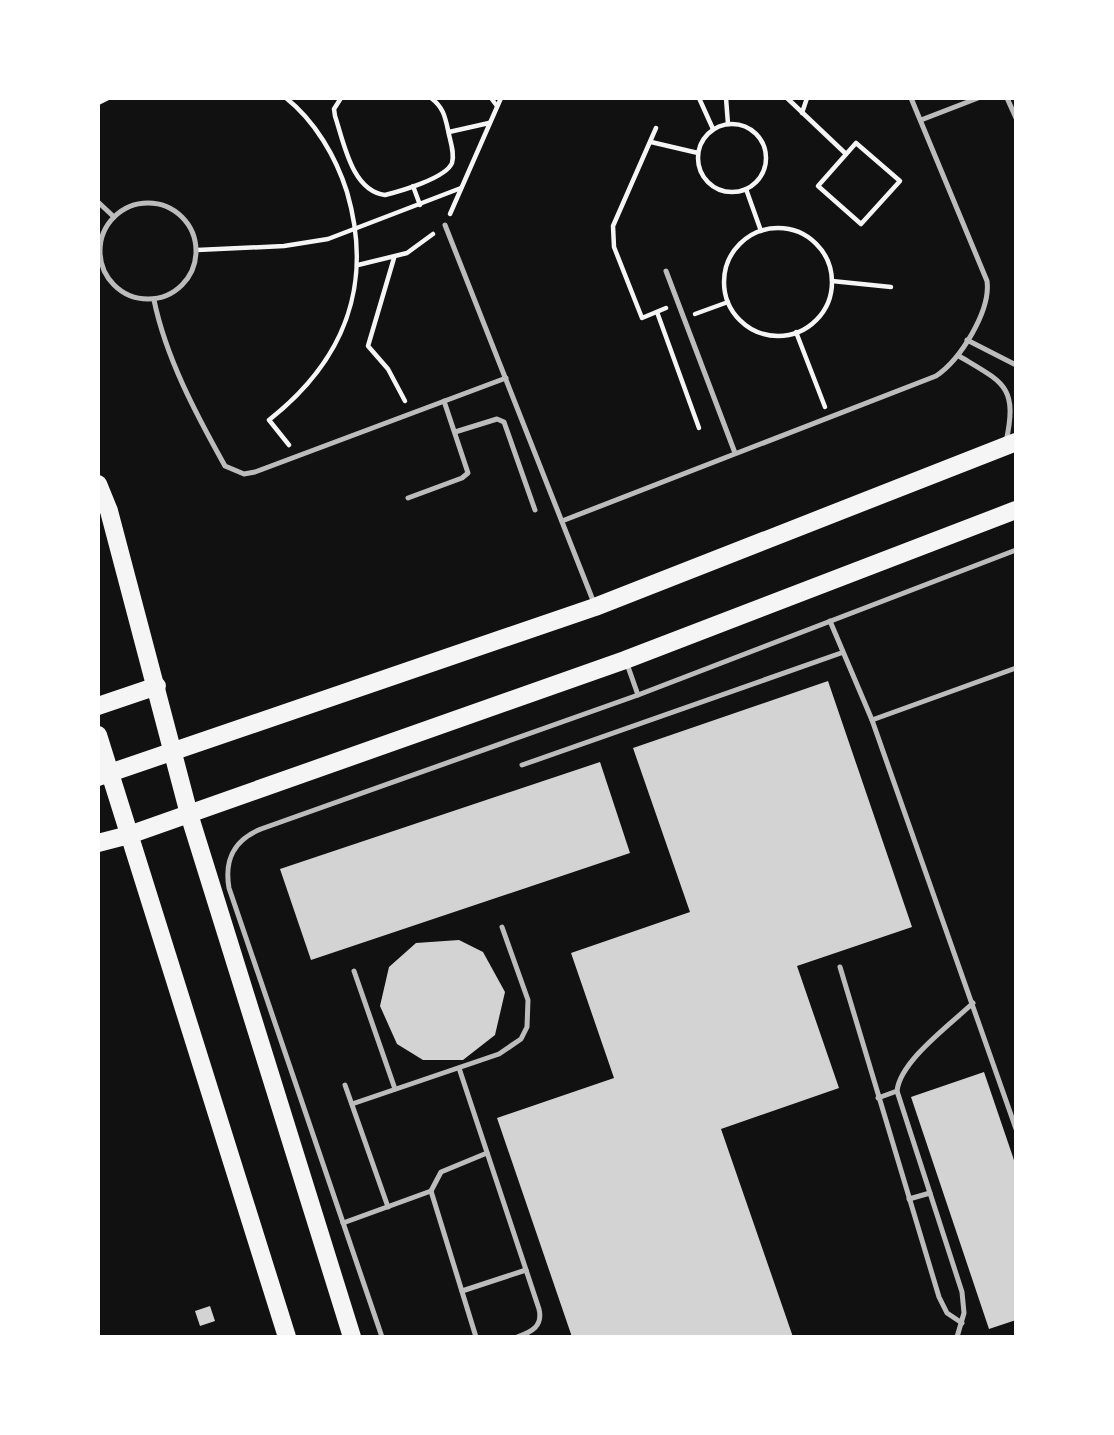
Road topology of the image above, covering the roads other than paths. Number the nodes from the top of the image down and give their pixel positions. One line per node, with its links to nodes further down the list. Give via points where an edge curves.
1 (923, 98): 4 (lane)
2 (978, 98): 6 (lane)
3 (1007, 98): 5 (lane)
4 (912, 100): 6 (lane)
5 (1016, 118)
6 (921, 120): 12 (lane, via 987,281 987,298)
7 (98, 202): 8 (lane)
8 (114, 217): 11 (lane, via 101,240 107,278 128,296); 11 (lane, via 138,204 167,206 189,224 197,250 189,278 168,296)
9 (444, 225): 15 (lane)
10 (666, 271): 19 (lane)
11 (154, 300): 16 (lane, via 165,343 225,466 244,474)
12 (967, 340): 13 (lane); 14 (lane)
13 (959, 356): 18 (lane, via 1000,383 1010,396); 19 (lane, via 936,376)
14 (1016, 365)
15 (506, 378): 16 (lane); 24 (lane)
16 (444, 401): 17 (lane)
17 (455, 432): 21 (lane, via 468,469 465,476); 22 (lane, via 497,418 504,422)
18 (1010, 445): 26 (main road)
19 (735, 453): 24 (lane)
20 (98, 484): 31 (main road)
21 (408, 498)
22 (535, 510)
23 (1016, 510): 29 (main road)
24 (562, 521): 26 (lane)
25 (1016, 550): 27 (lane)
26 (595, 607): 36 (main road)
27 (830, 621): 28 (lane); 32 (lane)
28 (841, 653): 34 (lane); 37 (lane)
29 (625, 660): 32 (lane); 39 (main road)
30 (1016, 668): 34 (lane)
31 (157, 686): 33 (main road); 36 (main road)
32 (638, 695): 58 (lane, via 261,829 236,845 227,866 229,888)
33 (98, 706)
34 (872, 720): 45 (lane)
35 (98, 735): 38 (main road)
36 (173, 754): 38 (main road); 39 (main road)
37 (522, 765)
38 (104, 776): 40 (main road)
39 (188, 814): 40 (main road); 63 (main road)
40 (129, 835): 41 (main road); 62 (main road)
41 (98, 844)
42 (502, 927): 46 (lane, via 528,1000 527,1027 511,1048)
43 (840, 967): 50 (lane)
44 (355, 971): 48 (lane)
45 (973, 1003): 49 (lane, via 909,1064); 52 (lane)
46 (459, 1068): 48 (lane); 53 (lane)
47 (345, 1085): 51 (lane)
48 (395, 1089): 51 (lane)
49 (897, 1091): 50 (lane); 55 (lane)
50 (878, 1098): 56 (lane)
51 (352, 1104): 57 (lane)
52 (1016, 1129)
53 (487, 1153): 54 (lane, via 441,1171); 59 (lane)
54 (431, 1191): 57 (lane); 60 (lane)
55 (930, 1194): 56 (lane); 61 (lane, via 962,1292)
56 (909, 1199): 61 (lane, via 942,1305)
57 (388, 1207): 58 (lane)
58 (343, 1223): 64 (lane)
59 (526, 1270): 60 (lane); 66 (lane, via 541,1316 535,1329)
60 (462, 1291): 65 (lane)
61 (962, 1323): 67 (lane)
62 (287, 1337)
63 (352, 1337)
64 (382, 1337)
65 (477, 1337)
66 (517, 1337)
67 (957, 1337)

